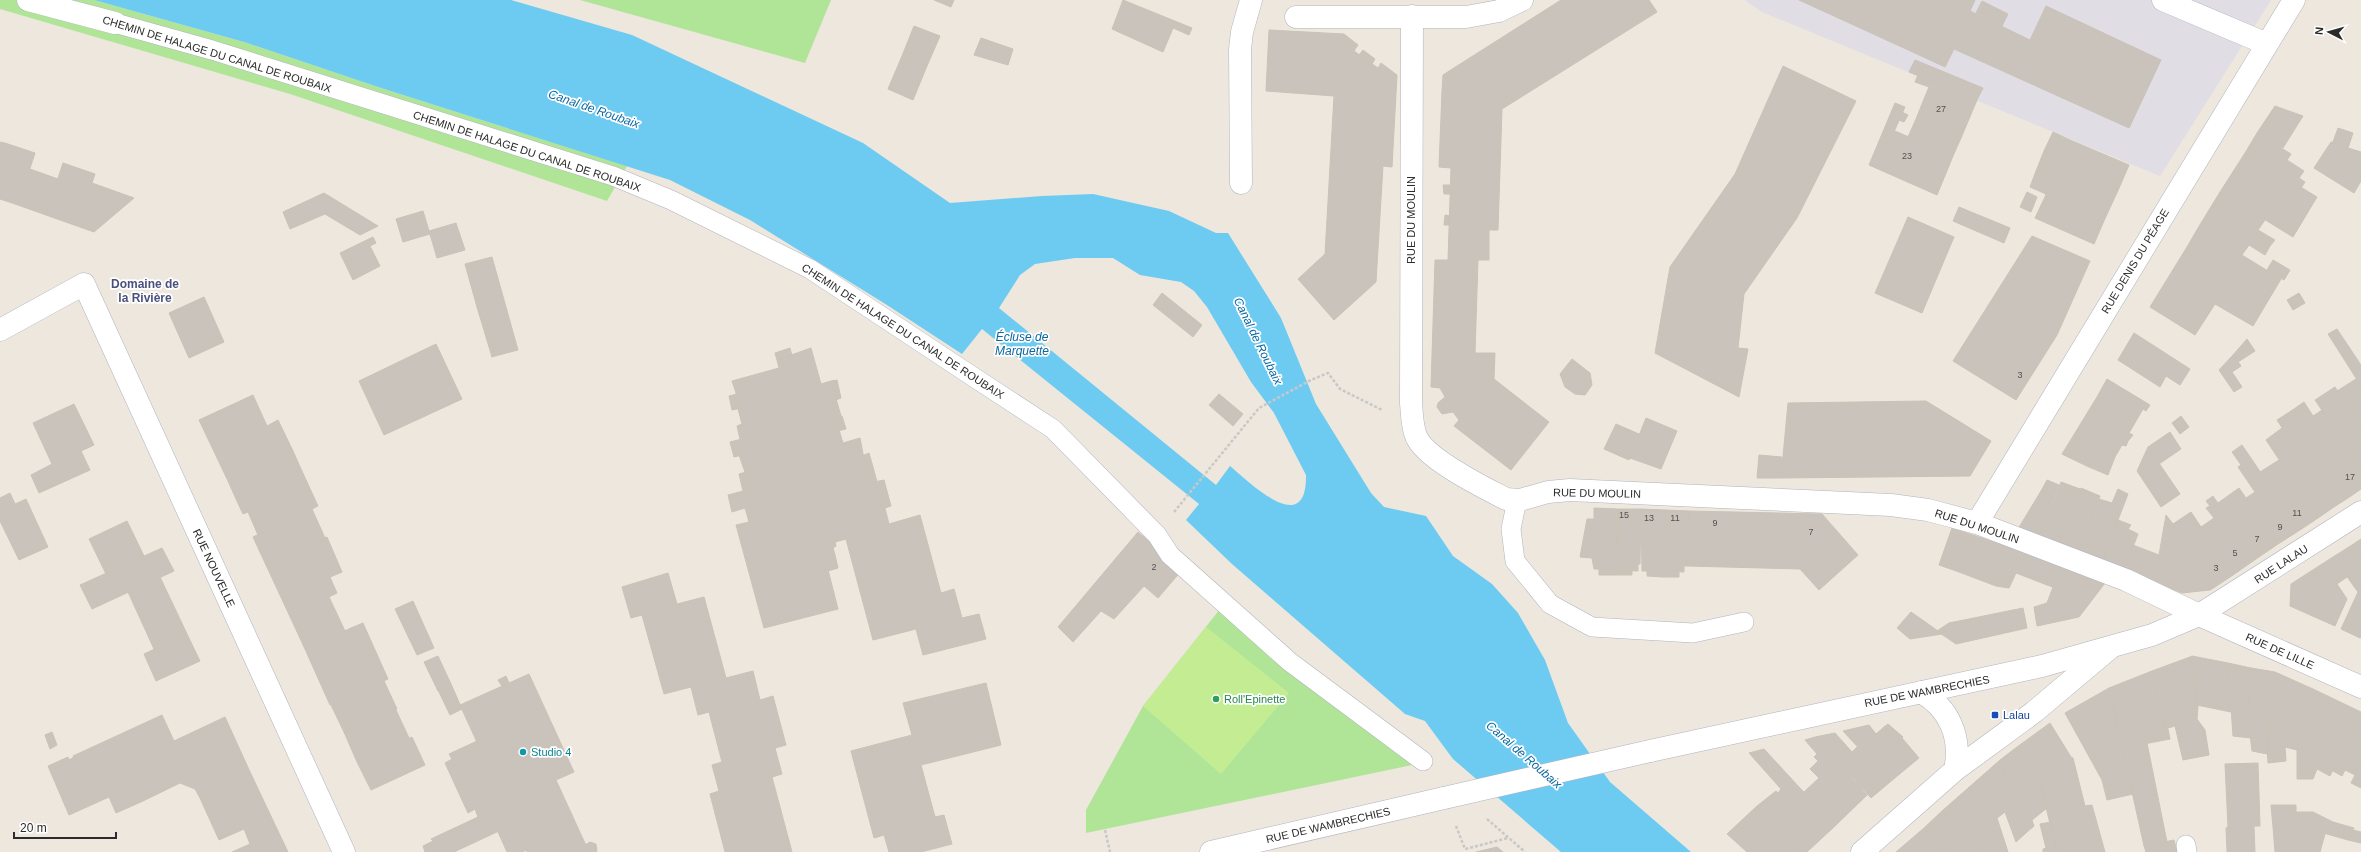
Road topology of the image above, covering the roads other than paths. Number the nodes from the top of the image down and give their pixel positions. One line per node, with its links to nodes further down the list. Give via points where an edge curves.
1 (28, 0): 8 (street, CHEMIN DE HALAGE DU CANAL DE ROUBAIX)
2 (1251, 0): 10 (street, via 1240,49)
3 (1522, 0): 6 (street, via 1513,6 1483,16)
4 (2163, 0): 9 (street)
5 (2294, 0): 9 (street, RUE DENIS DU PÉAGE)
6 (1412, 16): 7 (street); 13 (street, RUE DU MOULIN, via 1413,426 1419,442 1430,455 1494,493 1506,499)
7 (1296, 17)
8 (115, 23): 21 (lane, CHEMIN DE HALAGE DU CANAL DE ROUBAIX, via 212,50 613,176 671,200 810,269 1053,429 1157,535 1170,555 1290,662)
9 (2267, 44): 15 (street, RUE DENIS DU PÉAGE)
10 (1241, 183)
11 (10, 317): 12 (street); 23 (street, RUE NOUVELLE, via 84,284)
12 (0, 330)
13 (1517, 500): 15 (street, RUE DU MOULIN, via 1548,492 1570,490 1891,505 1928,510); 17 (lane, via 1511,529 1515,561 1550,604 1592,627 1693,633)
14 (2361, 512): 16 (street, RUE LALAU)
15 (1976, 523): 16 (street, RUE DU MOULIN, via 2126,580)
16 (2200, 616): 18 (street, RUE DE WAMBRECHIES); 19 (street, RUE DE LILLE)
17 (1744, 622)
18 (2110, 648): 20 (street, RUE DE WAMBRECHIES, via 2030,669); 22 (street, via 2034,712)
19 (2361, 686)
20 (1921, 692): 22 (street, via 1936,702 1949,717 1956,742); 24 (street, RUE DE WAMBRECHIES, bridge, via 1650,751)
21 (1423, 761)
22 (1955, 770): 25 (street)
23 (344, 852)
24 (1211, 852)
25 (1862, 852)

